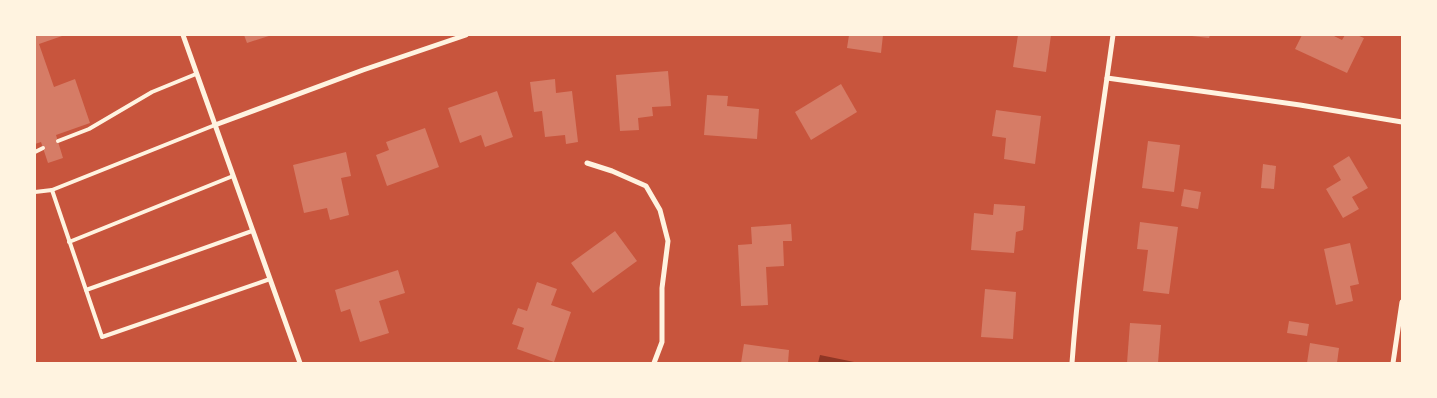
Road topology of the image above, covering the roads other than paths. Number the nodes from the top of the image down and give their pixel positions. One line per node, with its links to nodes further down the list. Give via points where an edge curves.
1 (183, 35): 4 (street)
2 (466, 35): 7 (street)
3 (1112, 35): 5 (street)
4 (196, 74): 7 (street); 8 (lane, via 152,92 89,129)
5 (1107, 78): 6 (street); 22 (street, via 1083,245)
6 (1402, 122)
7 (215, 125): 12 (street); 13 (lane)
8 (58, 141)
9 (43, 148): 10 (lane)
10 (35, 152)
11 (586, 163): 21 (street, via 646,186 660,210 668,241 662,288 662,342)
12 (232, 176): 15 (street); 16 (lane)
13 (52, 190): 14 (lane); 16 (lane)
14 (35, 192)
15 (252, 230): 17 (street); 18 (lane)
16 (69, 242): 18 (lane)
17 (270, 279): 18 (lane, via 102,337); 20 (street)
18 (86, 290)
19 (1402, 302): 23 (street)
20 (300, 363)
21 (654, 363)
22 (1072, 363)
23 (1392, 363)

